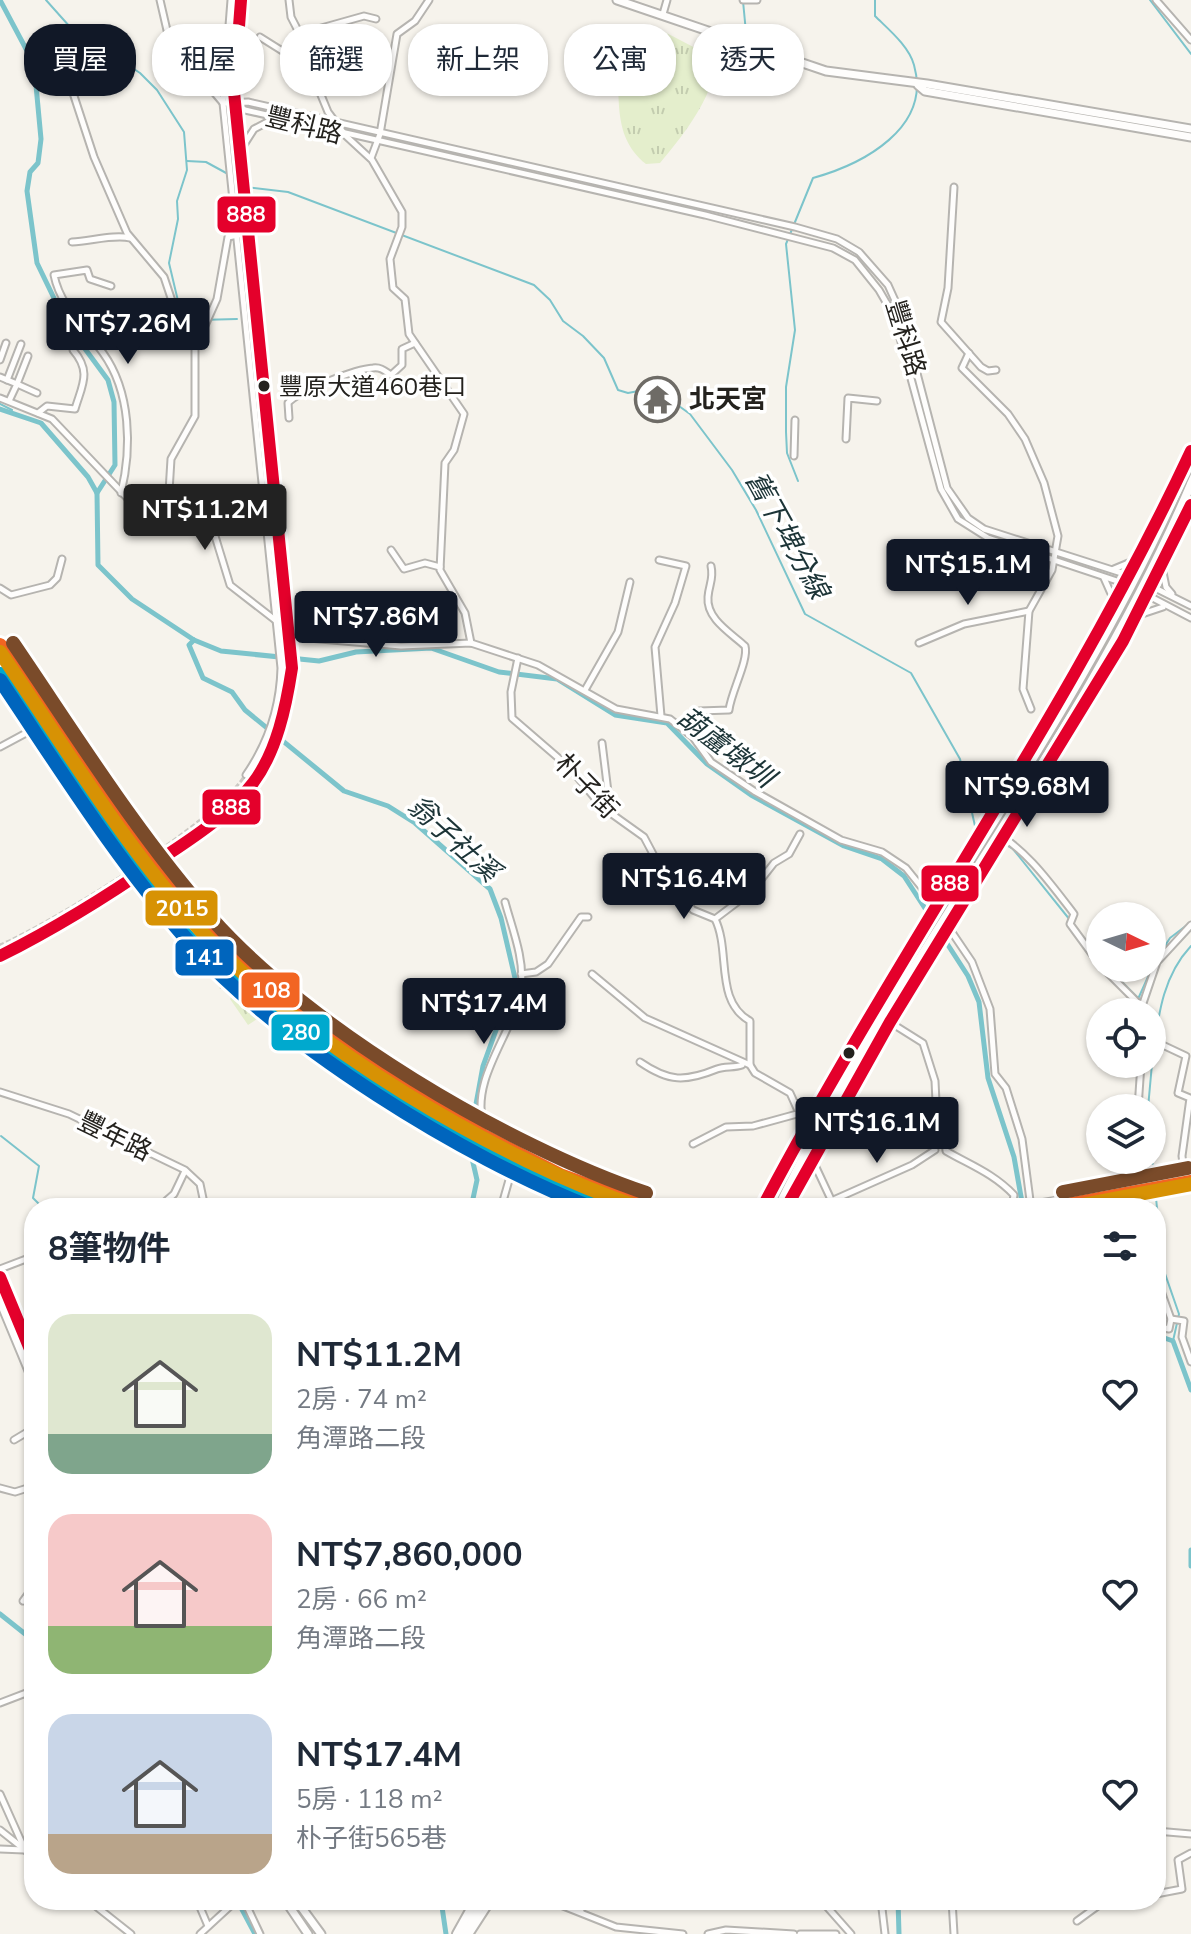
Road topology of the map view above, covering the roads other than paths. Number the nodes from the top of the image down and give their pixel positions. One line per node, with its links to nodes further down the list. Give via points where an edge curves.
1 (160, 0): 20 (street, via 169,39)
2 (231, 0): 20 (street)
3 (241, 0): 21 (street)
4 (289, 0): 14 (street)
5 (429, 0): 25 (street, via 415,21 397,34)
6 (617, 0): 11 (main road)
7 (667, 0): 12 (street)
8 (743, 0): 9 (street)
9 (757, 0)
10 (1156, 0): 16 (street)
11 (629, 2): 12 (main road)
12 (663, 14): 17 (main road, via 826,71)
13 (376, 19): 15 (street)
14 (295, 24)
15 (333, 24)
16 (1191, 40)
17 (918, 85): 24 (main road); 27 (main road, via 925,91)
18 (74, 96): 34 (street)
19 (323, 96): 23 (street)
20 (223, 103): 21 (street); 33 (street)
21 (235, 104): 22 (street, 豐科路); 23 (street, 豐科路, via 248,102); 29 (street)
22 (276, 117): 26 (street, 豐科路); 29 (street, via 254,129)
23 (335, 122): 25 (street, 豐科路); 26 (street)
24 (1191, 129)
25 (380, 134): 28 (street); 65 (street, 豐科路, via 795,227 837,239 859,252 888,285 902,316 947,488 956,504 984,529)
26 (346, 136): 28 (street, 豐科路); 30 (street)
27 (1191, 137)
28 (377, 143): 30 (street); 69 (street, 豐科路, via 777,232 855,260 894,316 949,508 981,535)
29 (239, 152): 32 (street)
30 (371, 158): 38 (street, via 404,220 390,272 393,288 405,299 407,328)
31 (954, 187): 42 (street, via 948,288 940,318)
32 (248, 233): 33 (street); 91 (street)
33 (238, 234): 40 (street, via 228,237 217,299); 90 (street)
34 (130, 238): 35 (street); 40 (street, via 164,277 180,325)
35 (72, 242)
36 (111, 286): 61 (street, via 90,279 87,270 54,275 76,321 103,352 120,385 127,427)
37 (6, 343): 44 (street)
38 (415, 343): 53 (street, via 402,349 402,365 391,375 381,368 368,369 306,392 288,403); 72 (street, via 465,418 445,463)
39 (21, 344): 46 (street)
40 (195, 348): 63 (street, via 195,416 171,459)
41 (73, 350): 52 (street, via 85,372 75,409 47,406)
42 (969, 353): 45 (street, via 988,371); 65 (street, via 962,368 1014,423 1041,474 1058,536)
43 (28, 356): 47 (street)
44 (0, 360)
45 (996, 370)
46 (4, 378): 47 (street)
47 (17, 384): 48 (street); 50 (street)
48 (37, 393)
49 (0, 398): 50 (street)
50 (9, 401): 52 (street)
51 (877, 401): 55 (street, via 848,398)
52 (38, 413): 61 (street, via 52,419)
53 (289, 418)
54 (795, 420): 57 (street)
55 (846, 439)
56 (1191, 451): 67 (street)
57 (794, 456)
58 (1191, 459): 144 (highway, bridge, via 1145,560 1088,665 869,1022)
59 (1191, 474): 76 (street)
60 (1191, 484): 145 (highway, bridge, via 1143,585 1074,709 895,998)
61 (120, 492): 63 (street, via 131,502)
62 (1191, 505): 71 (street)
63 (168, 508): 90 (street, via 209,527 230,585)
64 (391, 550): 72 (street, via 404,569 425,563)
65 (1055, 552): 69 (street); 73 (street, 豐科路)
66 (62, 559): 80 (street, via 50,585 11,595)
67 (1139, 559): 73 (street); 74 (street)
68 (659, 560): 98 (street, via 686,566 655,647)
69 (1054, 560): 75 (street, 豐科路); 87 (street)
70 (711, 566): 99 (street, via 709,609 745,646 746,657 729,710 699,711)
71 (1161, 566): 79 (street); 83 (street)
72 (440, 567): 92 (street, via 465,613)
73 (1111, 570): 74 (street, 豐科路)
74 (1131, 576): 76 (street, 豐科路); 78 (street)
75 (1104, 577): 78 (street, 豐科路); 84 (street)
76 (1141, 580): 79 (street, 豐科路); 81 (street)
77 (630, 582): 95 (street, via 618,632)
78 (1126, 584): 81 (street, 豐科路); 84 (street)
79 (1152, 585): 82 (street); 83 (street, 豐科路)
80 (0, 588)
81 (1136, 590): 82 (street, 豐科路)
82 (1148, 596): 86 (street, 豐科路); 88 (street)
83 (1175, 598): 85 (street, 豐科路)
84 (1116, 605): 105 (street)
85 (1191, 606)
86 (1174, 610): 88 (street, via 1161,607); 89 (street, 豐科路)
87 (1029, 611): 93 (street, via 964,624); 96 (street, via 1023,689)
88 (1138, 615): 107 (street)
89 (1191, 618)
90 (278, 622): 91 (street); 102 (street, via 279,697 272,725)
91 (289, 633): 92 (street, via 309,640 401,646); 103 (street, via 290,692 278,733)
92 (471, 643): 94 (street)
93 (919, 643)
94 (518, 658): 95 (street); 104 (street, 朴子街, via 511,708 515,722 561,759)
95 (585, 690): 98 (street, via 623,711)
96 (1031, 709)
97 (24, 716): 101 (street, via 28,732)
98 (661, 716): 99 (street)
99 (688, 733): 109 (street, via 708,759 754,791 841,840 882,852 906,868)
100 (602, 743): 104 (street)
101 (0, 747)
102 (246, 775)
103 (254, 782)
104 (607, 811): 111 (street, 朴子街, via 649,844 662,871 693,910)
105 (984, 826): 107 (street); 109 (street)
106 (800, 834): 111 (street, via 789,854)
107 (1005, 837): 113 (street); 114 (street, via 1030,858 1074,914 1070,924)
108 (505, 902): 115 (street)
109 (935, 904): 120 (street)
110 (588, 917): 115 (street, via 581,917 545,966)
111 (715, 919): 125 (street, via 724,941 731,1003 750,1021)
112 (1191, 925): 119 (street, via 1157,962)
113 (949, 928): 121 (street); 150 (street, via 972,962 990,1009 995,1074 1006,1088 1022,1139)
114 (1086, 945)
115 (521, 974): 133 (street, via 519,997 487,1074 482,1116 496,1136)
116 (592, 974): 125 (street, via 645,1018)
117 (1116, 982): 118 (street)
118 (1130, 998)
119 (1144, 998)
120 (871, 1009): 121 (street); 128 (street)
121 (890, 1022): 129 (street); 149 (street, via 923,1043 946,1151 980,1167)
122 (1166, 1046): 123 (street)
123 (1188, 1056): 137 (street, via 1178,1093 1190,1098 1182,1153)
124 (640, 1062): 125 (street, via 662,1077 700,1078 719,1068)
125 (747, 1065): 127 (street, via 790,1093)
126 (0, 1092): 135 (street, 豐年路, via 69,1114)
127 (797, 1114): 128 (street); 130 (street, via 726,1127)
128 (804, 1124): 129 (street); 131 (street)
129 (826, 1135): 134 (street)
130 (693, 1144)
131 (791, 1150): 134 (street); 143 (street)
132 (935, 1150): 148 (street)
133 (525, 1154): 141 (street, via 511,1173); 142 (street)
134 (812, 1160): 146 (street); 147 (street)
135 (185, 1170): 139 (street); 140 (street, 豐年路, via 200,1184)
136 (1144, 1174): 138 (street)
137 (1188, 1178): 138 (street)
138 (1146, 1186): 151 (street); 152 (street)
139 (169, 1198)
140 (203, 1198)
141 (504, 1198)
142 (638, 1198)
143 (769, 1198)
144 (771, 1198)
145 (784, 1198)
146 (791, 1198)
147 (830, 1198)
148 (838, 1198)
149 (1014, 1198)
150 (1029, 1198)
151 (1080, 1198)
152 (1146, 1198)
153 (24, 1260): 154 (street)
154 (0, 1269)
155 (0, 1277): 160 (main road)
156 (1, 1304): 161 (main road)
157 (1166, 1305): 158 (street)
158 (1171, 1319): 159 (street); 162 (street, via 1185,1325 1182,1337)
159 (1166, 1328)
160 (24, 1333)
161 (24, 1359)
162 (1191, 1362)
163 (24, 1434): 164 (street)
164 (14, 1440)
165 (0, 1488): 166 (street)
166 (24, 1489)
167 (24, 1694): 168 (street)
168 (0, 1703)
169 (0, 1794): 170 (street)
170 (3, 1808): 174 (street)
171 (0, 1830): 176 (street)
172 (1166, 1832): 173 (street)
173 (1191, 1834)
174 (24, 1848)
175 (0, 1849): 177 (street)
176 (24, 1849)
177 (24, 1850)
178 (1191, 1853): 179 (street, via 1178,1860 1182,1889)
179 (1166, 1892)
180 (101, 1910): 199 (street)
181 (201, 1910): 197 (street)
182 (226, 1910): 197 (street)
183 (249, 1910): 201 (street)
184 (292, 1910): 202 (main road)
185 (303, 1910): 203 (main road)
186 (470, 1910): 204 (highway)
187 (480, 1910): 198 (highway)
188 (485, 1910): 198 (street)
189 (573, 1910): 195 (street)
190 (581, 1910): 195 (street)
191 (830, 1910): 209 (street)
192 (882, 1910): 210 (street)
193 (953, 1910): 211 (street)
194 (1092, 1910): 196 (street)
195 (581, 1913): 205 (street, via 632,1931)
196 (1077, 1921)
197 (208, 1926): 200 (street)
198 (469, 1933)
199 (131, 1934)
200 (200, 1934)
201 (260, 1934)
202 (308, 1934)
203 (321, 1934)
204 (457, 1934)
205 (683, 1934)
206 (708, 1934): 207 (street)
207 (797, 1934): 208 (street)
208 (836, 1934)
209 (851, 1934)
210 (885, 1934)
211 (954, 1934)

